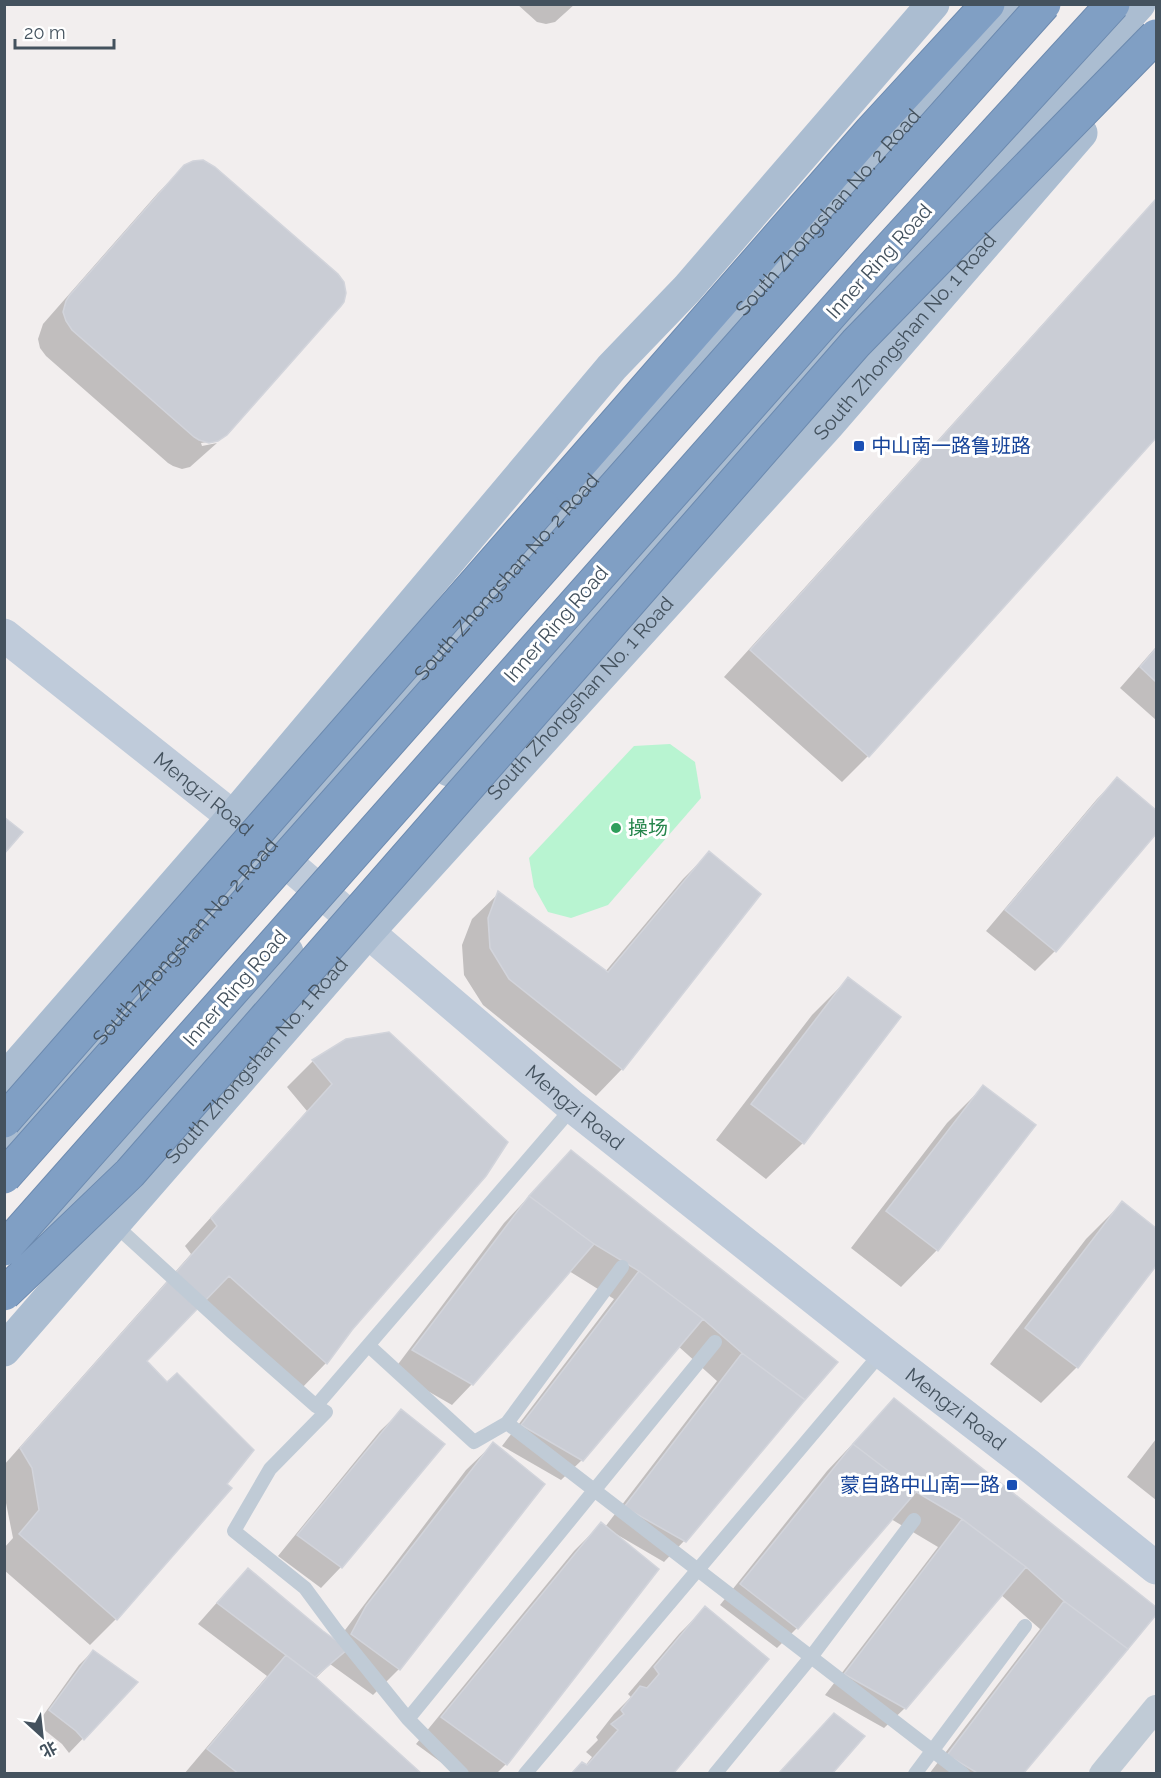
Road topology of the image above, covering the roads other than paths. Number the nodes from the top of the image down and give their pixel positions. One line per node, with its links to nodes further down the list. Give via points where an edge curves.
1 (933, 4): 12 (main road, via 687,289 612,367)
2 (988, 4): 11 (highway, bridge, via 871,131)
3 (1009, 4): 13 (main road, South Zhongshan No. 2 Road)
4 (1044, 4): 9 (highway, bridge)
5 (1113, 4): 23 (highway, Inner Ring Road, bridge, via 877,262)
6 (1139, 4): 14 (main road)
7 (1156, 36): 26 (highway, bridge, via 856,343 130,1173)
8 (1156, 45): 15 (main road, South Zhongshan No. 1 Road, via 828,425)
9 (621, 481): 11 (highway, bridge); 20 (highway, bridge)
10 (4, 635): 12 (street, Mengzi Road)
11 (382, 691): 18 (highway, bridge)
12 (233, 817): 13 (street, Mengzi Road); 16 (main road)
13 (268, 847): 14 (street, Mengzi Road); 19 (main road, South Zhongshan No. 2 Road)
14 (331, 901): 15 (street, Mengzi Road); 21 (main road)
15 (368, 932): 17 (street, Mengzi Road); 22 (main road, South Zhongshan No. 1 Road)
16 (4, 1080)
17 (573, 1107): 28 (lane); 30 (street, Mengzi Road)
18 (4, 1121)
19 (4, 1147)
20 (4, 1177)
21 (80, 1196): 22 (lane); 25 (main road)
22 (114, 1224): 29 (main road, South Zhongshan No. 1 Road); 31 (lane)
23 (4, 1249)
24 (622, 1267): 32 (lane)
25 (4, 1284)
26 (4, 1294)
27 (715, 1342): 33 (lane)
28 (369, 1346): 31 (lane); 32 (lane, via 474,1442)
29 (4, 1350)
30 (882, 1352): 35 (street, Mengzi Road); 36 (lane)
31 (316, 1406): 40 (lane, via 326,1412 270,1469 234,1530 305,1588)
32 (507, 1423): 33 (lane)
33 (594, 1490): 36 (lane); 40 (lane)
34 (914, 1520): 38 (lane)
35 (1156, 1568)
36 (698, 1569): 38 (lane); 43 (lane)
37 (1025, 1626): 41 (lane)
38 (811, 1657): 41 (lane); 44 (lane)
39 (1156, 1708): 47 (street)
40 (408, 1719): 42 (lane)
41 (933, 1751): 45 (lane); 46 (lane)
42 (462, 1773)
43 (525, 1773)
44 (715, 1773)
45 (915, 1773)
46 (963, 1773)
47 (1102, 1773)

